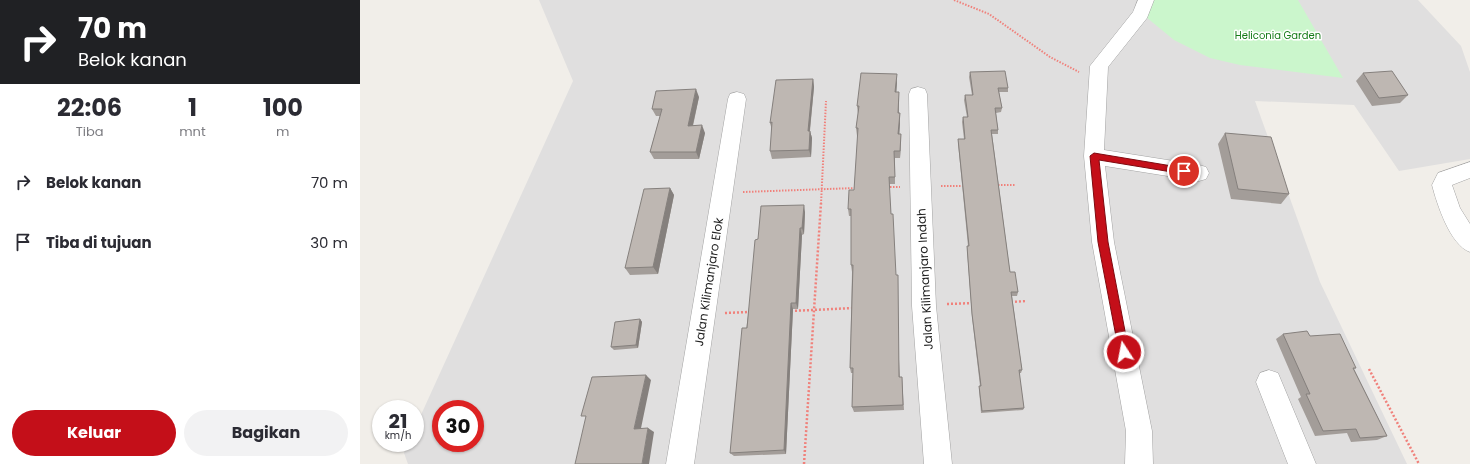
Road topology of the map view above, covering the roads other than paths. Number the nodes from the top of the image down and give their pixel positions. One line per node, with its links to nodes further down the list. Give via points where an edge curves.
1 (1143, 7): 4 (street, via 1098,71)
2 (918, 94): 10 (street, Jalan Kilimanjaro Indah, via 924,306)
3 (737, 99): 9 (street, Jalan Kilimanjaro Elok)
4 (1094, 156): 6 (street); 11 (street, via 1103,242 1139,431)
5 (1470, 170): 7 (street, via 1445,179 1442,185 1450,211)
6 (1199, 173)
7 (1470, 243)
8 (1268, 382): 12 (street)
9 (680, 464)
10 (938, 464)
11 (1139, 464)
12 (1302, 464)

